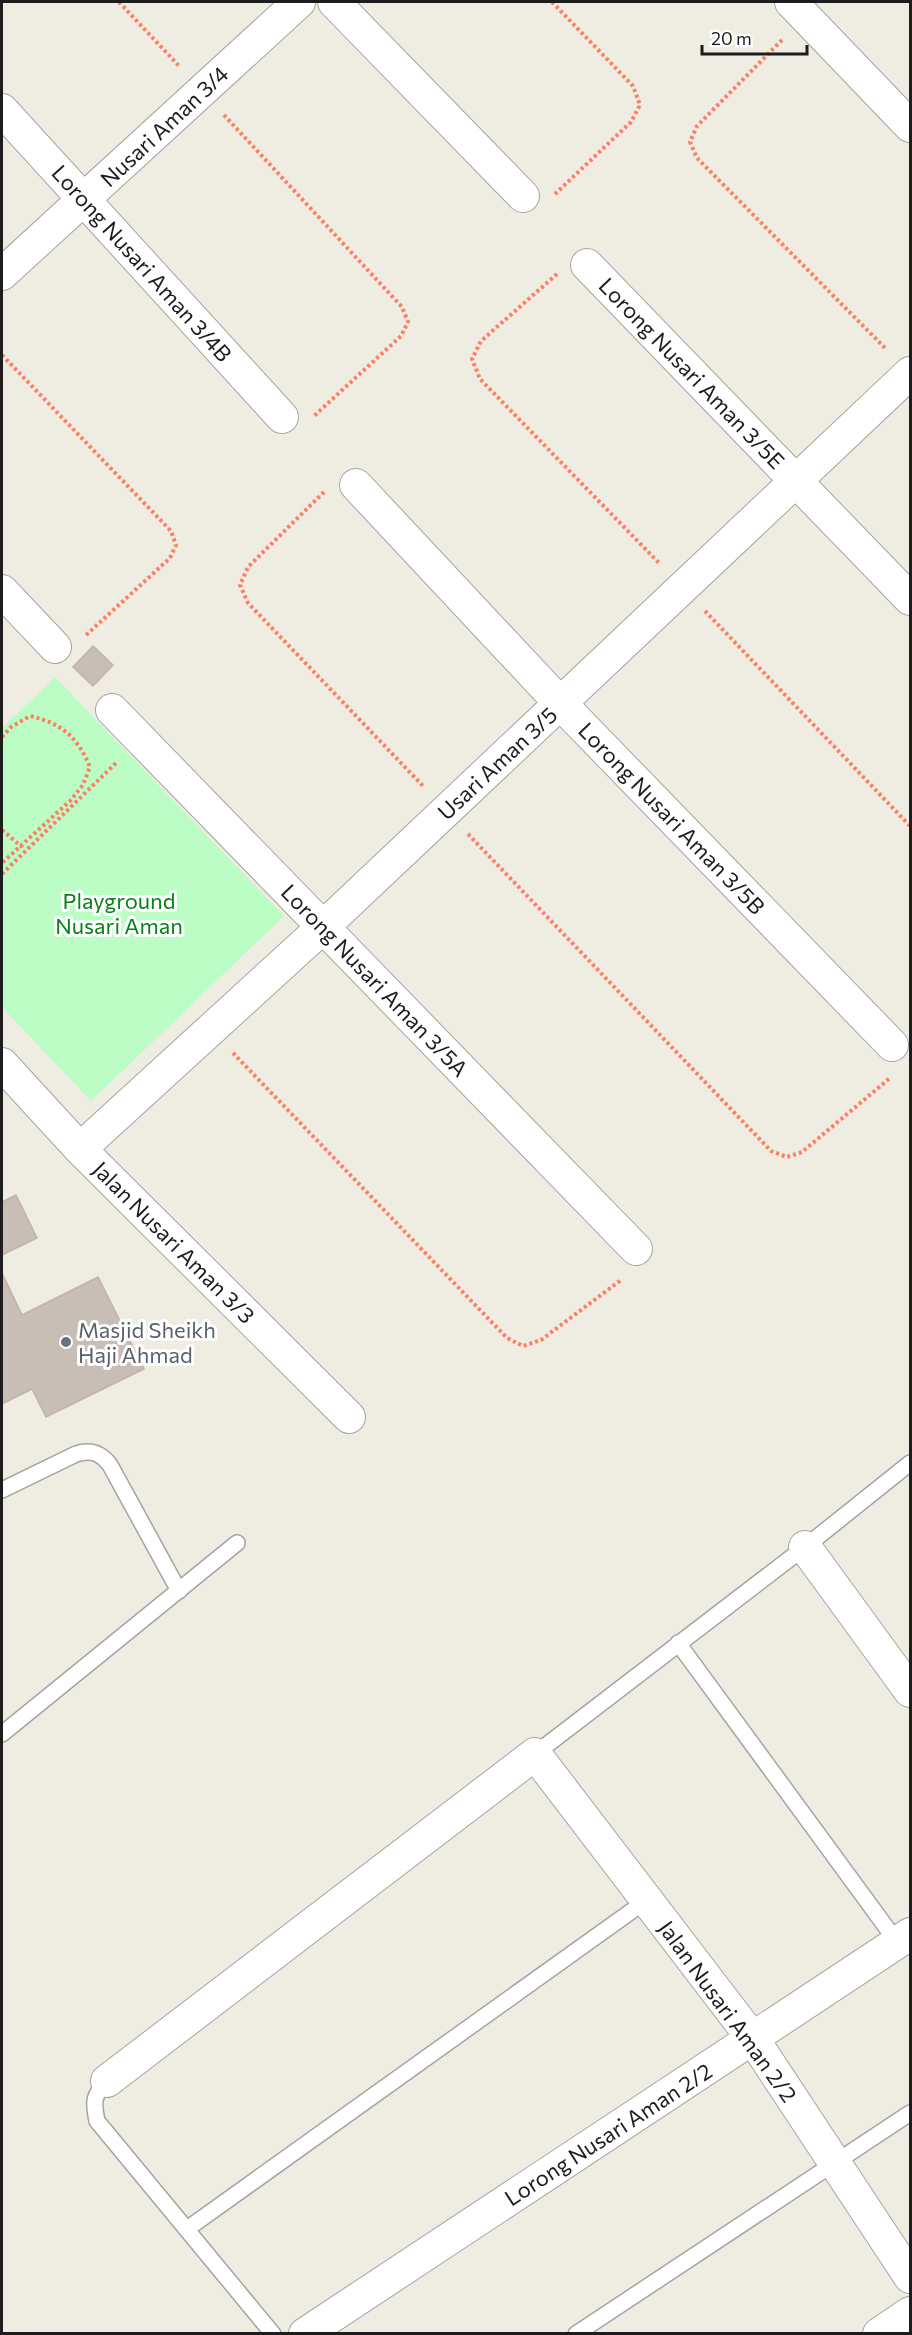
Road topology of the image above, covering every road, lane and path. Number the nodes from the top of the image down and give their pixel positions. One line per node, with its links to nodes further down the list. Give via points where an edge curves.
1 (119, 2): 6 (path)
2 (299, 2): 6 (street, Nusari Aman 3/4)
3 (334, 2): 9 (street)
4 (552, 2): 9 (path, via 633,86 640,105 632,122 548,200 534,201)
5 (799, 9): 8 (street); 14 (path, via 697,126 690,142 697,158)
6 (202, 91): 10 (street, Nusari Aman 3/4); 15 (path, via 402,307 408,322 401,336 314,416 299,421)
7 (2, 110): 10 (street, Lorong Nusari Aman 3/4B)
8 (910, 126)
9 (523, 196)
10 (84, 200): 12 (street, Nusari Aman 3/4); 15 (street, Lorong Nusari Aman 3/4B)
11 (587, 264): 16 (street, Lorong Nusari Aman 3/5E); 18 (path, via 561,270 481,341 472,359 480,379)
12 (2, 274)
13 (2, 355): 21 (path, via 171,531 176,545 170,558 76,644)
14 (910, 373): 16 (street, Usari Aman 3/5)
15 (282, 417)
16 (796, 482): 18 (street, Usari Aman 3/5); 20 (street, Lorong Nusari Aman 3/5E)
17 (356, 485): 22 (street, Lorong Nusari Aman 3/5B); 26 (path, via 345,480 332,485 248,567 240,585 248,603)
18 (683, 588): 22 (street, Usari Aman 3/5); 27 (path)
19 (2, 591): 21 (street)
20 (910, 599)
21 (55, 647)
22 (560, 703): 26 (street, Usari Aman 3/5); 35 (street, Lorong Nusari Aman 3/5B)
23 (112, 710): 33 (street, Lorong Nusari Aman 3/5A)
24 (2, 737): 29 (path, via 30,716 49,720 82,747 90,767 83,785 70,801)
25 (119, 761): 30 (path)
26 (446, 811): 33 (street, Usari Aman 3/5); 35 (path, via 771,1151 787,1157 802,1152 895,1074 898,1057)
27 (910, 826)
28 (2, 830): 29 (path)
29 (21, 846): 30 (path); 31 (path)
30 (25, 851): 32 (path)
31 (2, 863)
32 (2, 874)
33 (323, 927): 34 (street, Usari Aman 3/5); 38 (street, Lorong Nusari Aman 3/5A)
34 (210, 1028): 37 (street, Usari Aman 3/5); 38 (path, via 507,1338 523,1346 541,1340 631,1272 637,1261)
35 (892, 1045)
36 (2, 1064): 37 (street, Jalan Nusari Aman 3/3)
37 (80, 1149): 39 (street, Jalan Nusari Aman 3/3)
38 (636, 1250)
39 (349, 1417)
40 (910, 1463): 43 (lane)
41 (2, 1490): 44 (lane, via 85,1450 96,1452 111,1465)
42 (237, 1544): 44 (lane)
43 (805, 1547): 45 (lane); 46 (street)
44 (179, 1591): 47 (lane)
45 (678, 1643): 48 (lane); 50 (lane)
46 (910, 1691)
47 (2, 1734)
48 (535, 1754): 49 (street, Jalan Nusari Aman 2/2); 52 (street)
49 (647, 1900): 51 (street, Jalan Nusari Aman 2/2); 55 (lane)
50 (904, 1938): 51 (street, Lorong Nusari Aman 2/2)
51 (753, 2039): 54 (street, Jalan Nusari Aman 2/2); 59 (street, Lorong Nusari Aman 2/2)
52 (107, 2082): 55 (lane, via 97,2092 93,2104 97,2121)
53 (910, 2113): 54 (lane)
54 (834, 2162): 56 (street, Jalan Nusari Aman 2/2); 60 (lane)
55 (187, 2229): 58 (lane)
56 (910, 2277)
57 (910, 2313): 61 (street)
58 (273, 2334)
59 (305, 2334)
60 (576, 2334)
61 (879, 2334)

